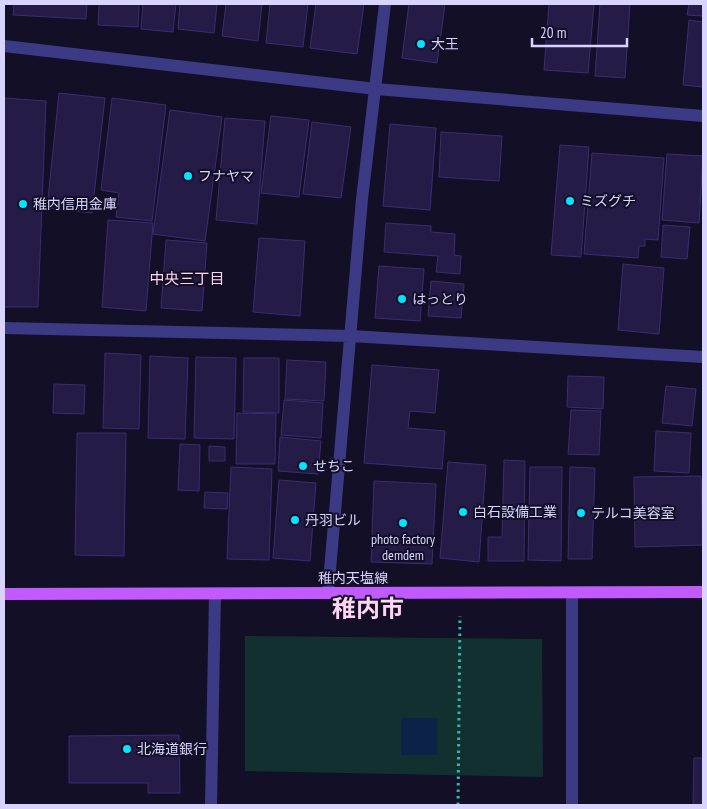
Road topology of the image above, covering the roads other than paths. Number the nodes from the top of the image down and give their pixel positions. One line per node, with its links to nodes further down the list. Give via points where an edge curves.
1 (385, 4): 3 (street)
2 (4, 46): 3 (street)
3 (376, 88): 4 (street); 6 (street, via 362,199)
4 (703, 116)
5 (4, 328): 6 (street)
6 (351, 336): 7 (street); 9 (street)
7 (703, 357)
8 (703, 592): 10 (main road, 稚内天塩線)
9 (328, 593): 10 (main road, 稚内天塩線); 12 (main road, 稚内天塩線)
10 (572, 593): 14 (street)
11 (4, 594): 12 (main road, 稚内天塩線)
12 (215, 594): 13 (street)
13 (211, 805)
14 (572, 805)

